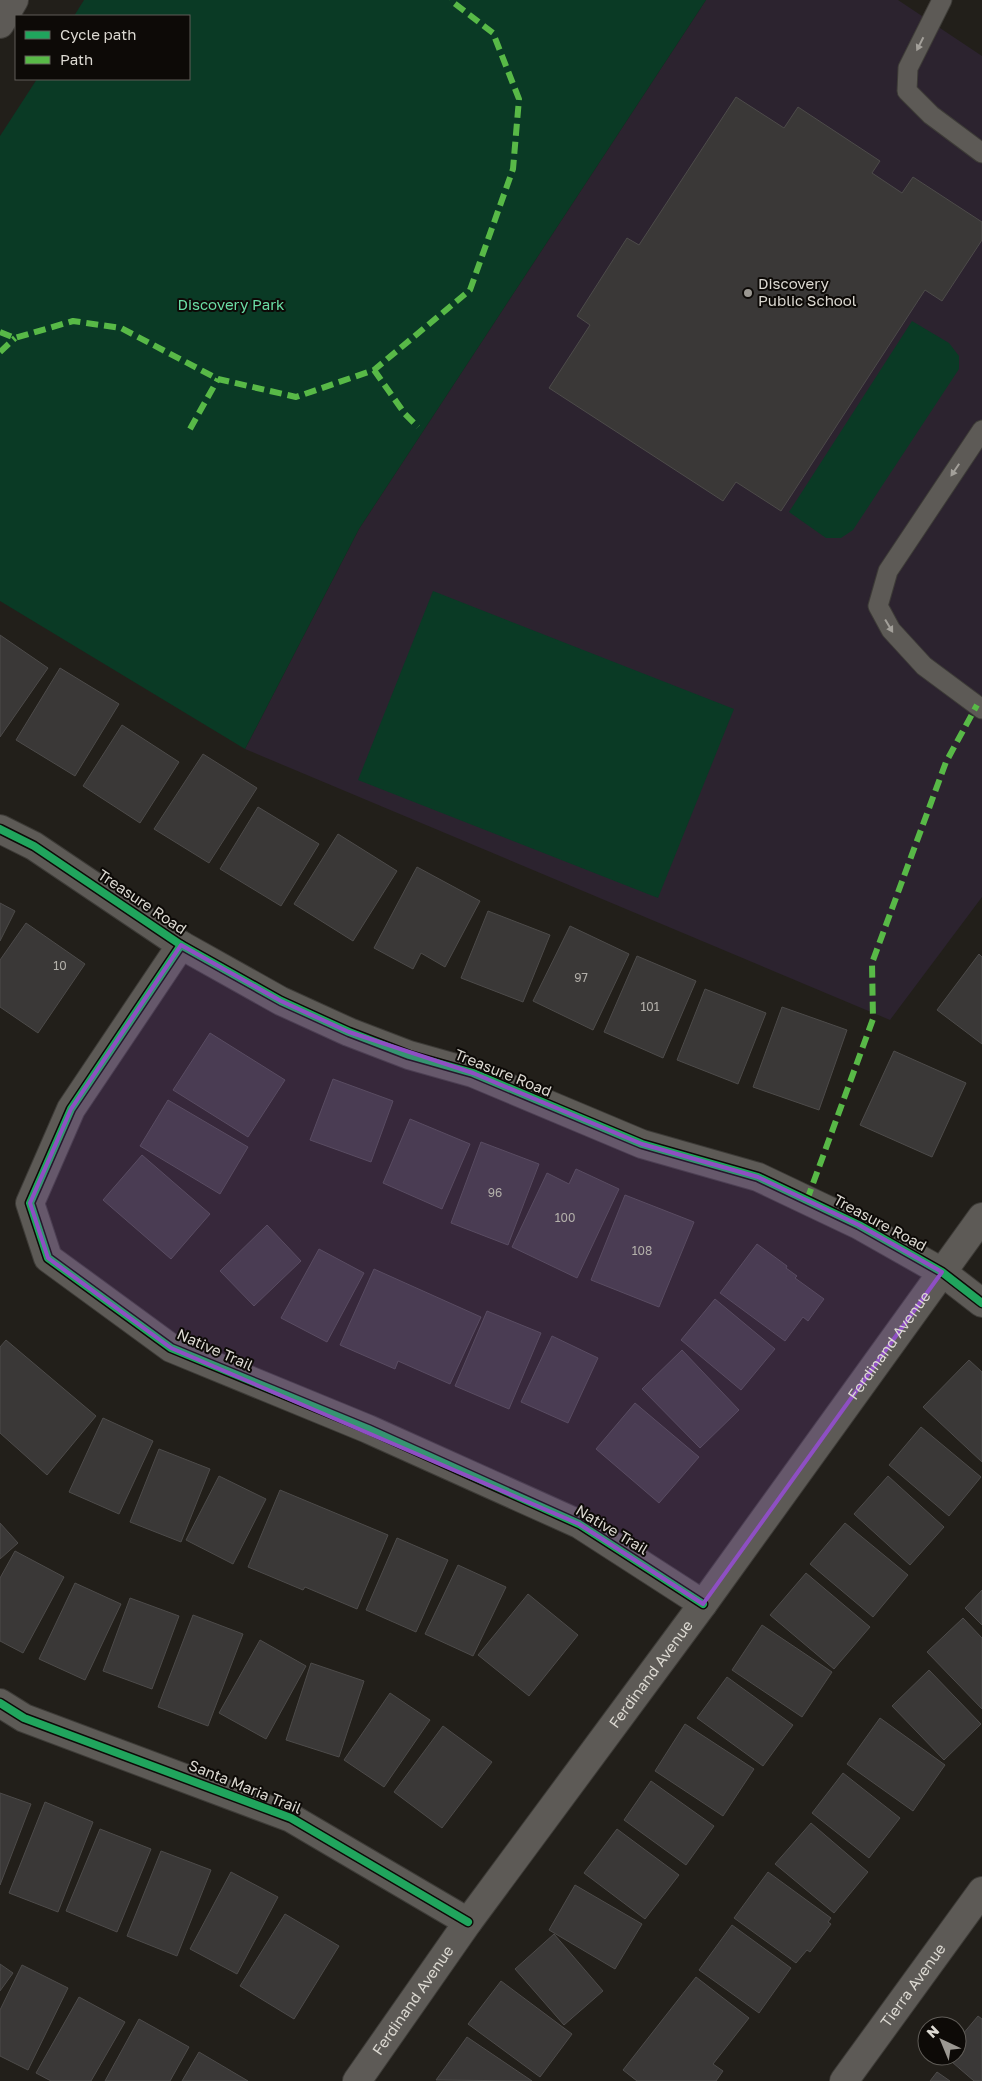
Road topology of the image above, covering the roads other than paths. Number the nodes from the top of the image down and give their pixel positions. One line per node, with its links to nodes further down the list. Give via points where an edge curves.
1 (14, 0): 3 (street)
2 (942, 0): 4 (lane, one-way to 4, via 908,68 908,91 930,115)
3 (0, 24)
4 (982, 152)
5 (982, 430): 6 (lane, one-way to 6, via 888,571 878,606 891,630 924,666)
6 (982, 709)
7 (0, 829): 8 (street, Treasure Road, via 34,846)
8 (181, 945): 10 (street, Treasure Road, via 281,1001 349,1032 474,1073 642,1144 758,1177 859,1225); 12 (street, Native Trail, via 71,1109 30,1203 48,1258 171,1348 368,1430 579,1524)
9 (982, 1217): 10 (street, Ferdinand Avenue)
10 (942, 1272): 11 (street, Treasure Road); 12 (street, Ferdinand Avenue)
11 (982, 1303)
12 (703, 1604): 15 (street, Ferdinand Avenue)
13 (0, 1703): 15 (street, Santa Maria Trail, via 24,1718 290,1818)
14 (982, 1891): 17 (street, Tierra Avenue)
15 (468, 1922): 16 (street, Ferdinand Avenue)
16 (357, 2081)
17 (844, 2081)

